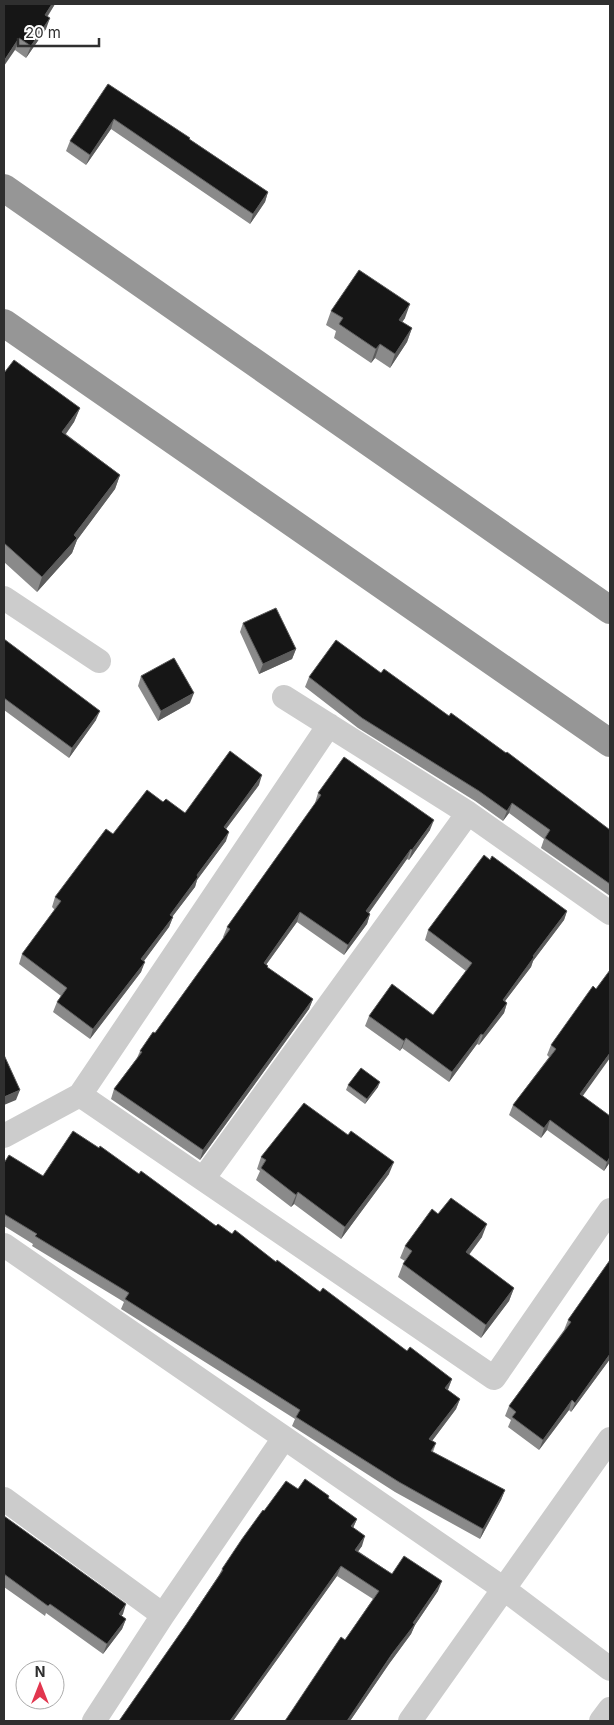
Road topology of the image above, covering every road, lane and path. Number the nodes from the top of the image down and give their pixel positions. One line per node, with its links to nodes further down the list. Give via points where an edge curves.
1 (4, 188): 4 (highway)
2 (4, 323): 8 (highway)
3 (4, 598): 5 (street)
4 (610, 610)
5 (99, 661)
6 (284, 697): 7 (street)
7 (329, 726): 9 (street); 11 (street)
8 (610, 743)
9 (468, 814): 10 (street); 13 (street)
10 (610, 913)
11 (80, 1095): 12 (street); 13 (street)
12 (4, 1136)
13 (203, 1179): 14 (street, via 494,1378)
14 (608, 1220)
15 (4, 1245): 16 (street)
16 (284, 1438): 19 (street); 20 (street)
17 (610, 1439): 19 (street)
18 (4, 1500): 20 (street)
19 (504, 1589): 21 (street); 24 (street)
20 (163, 1615): 23 (street)
21 (610, 1669)
22 (610, 1709): 25 (street)
23 (94, 1721)
24 (410, 1721)
25 (601, 1721)

